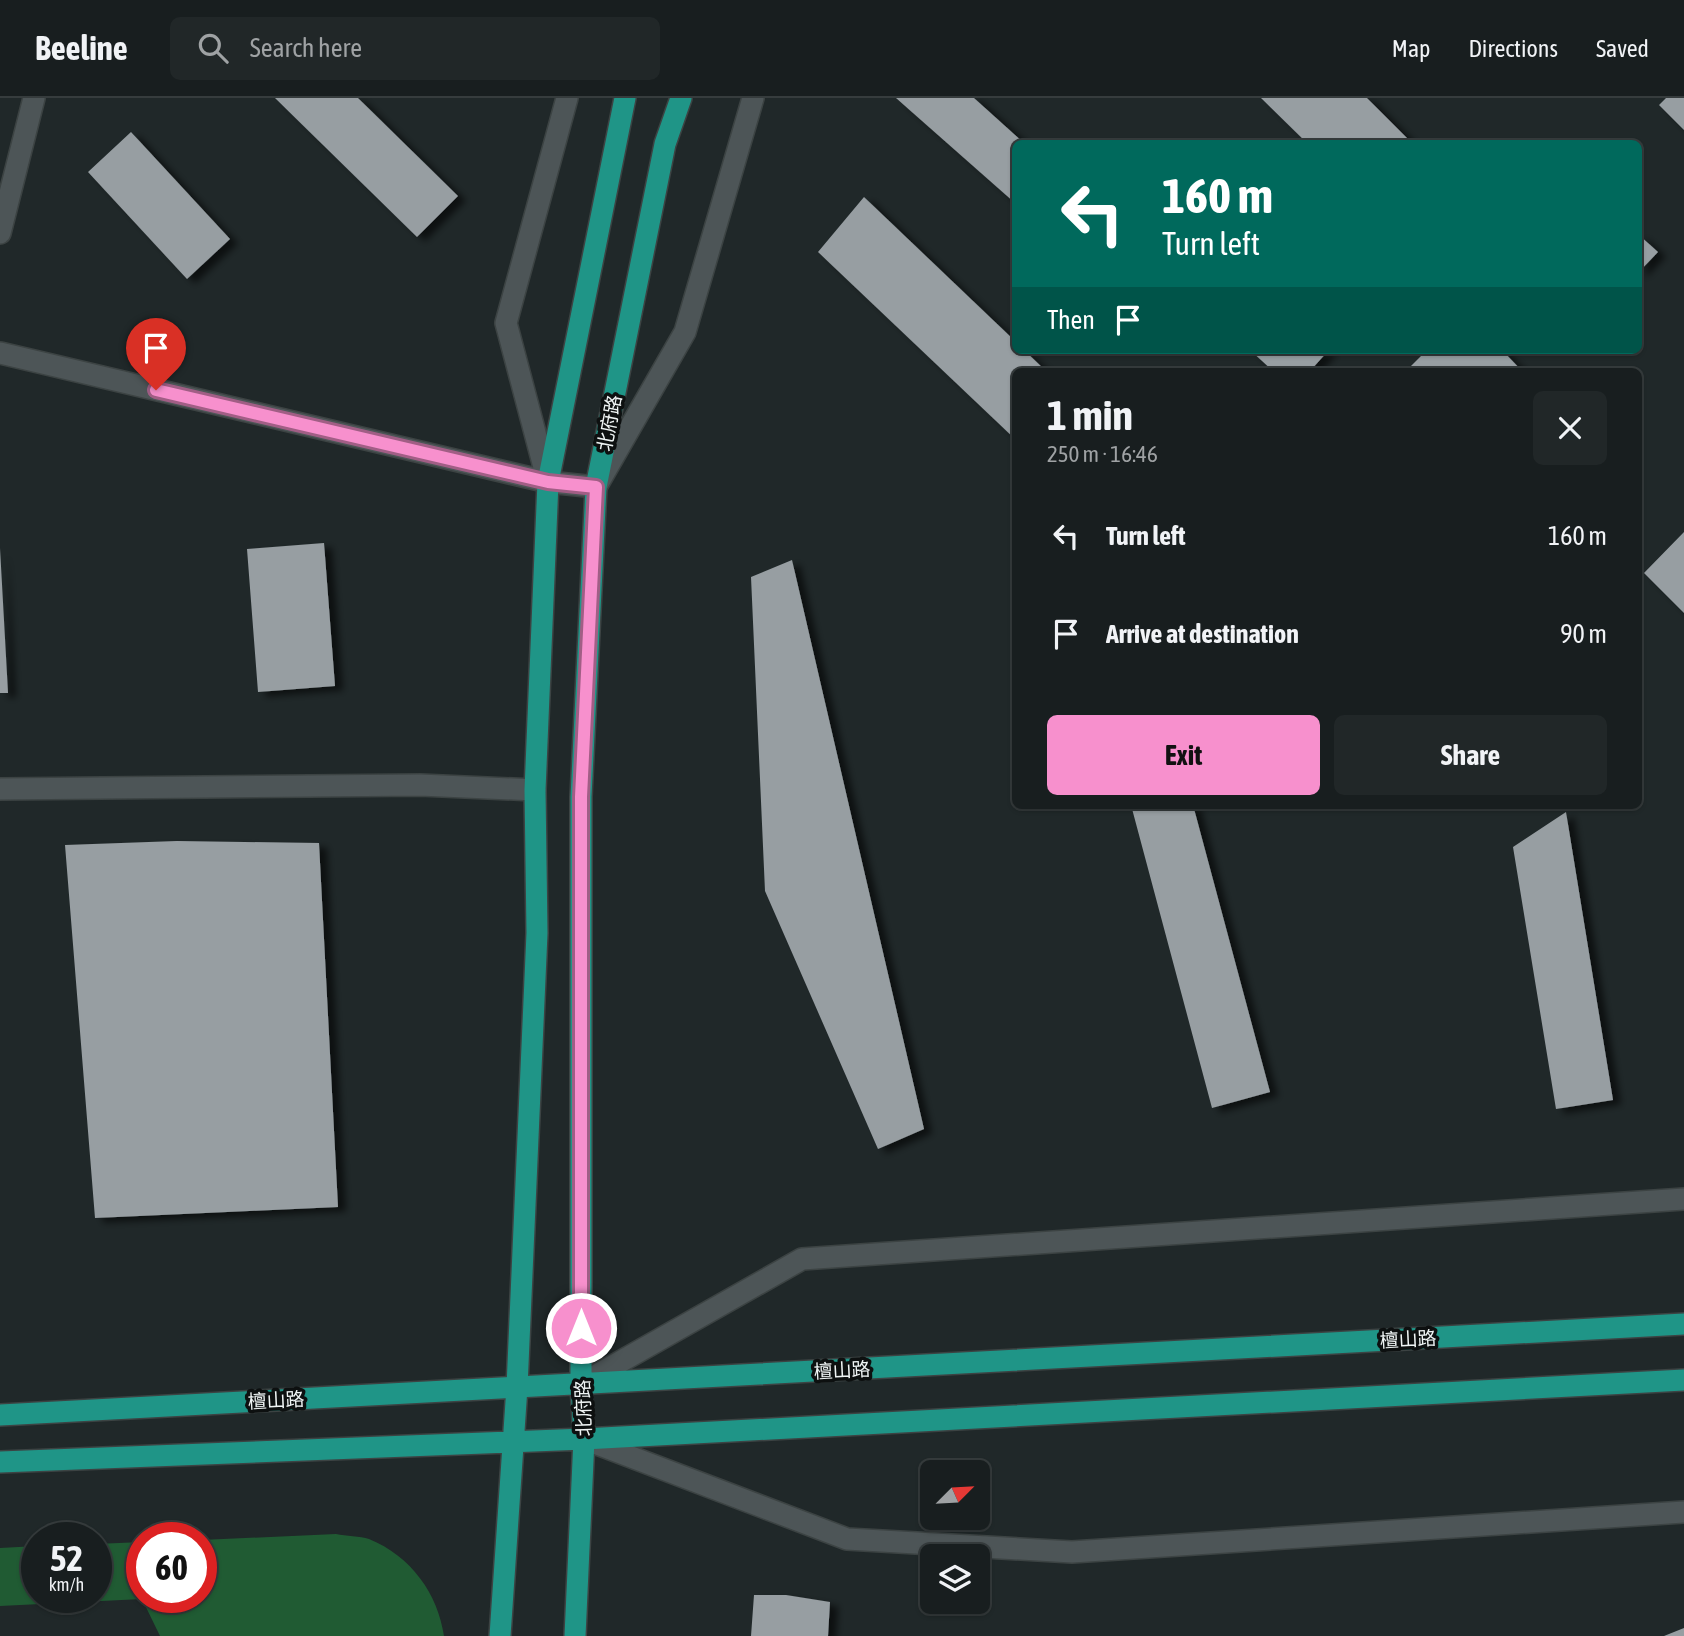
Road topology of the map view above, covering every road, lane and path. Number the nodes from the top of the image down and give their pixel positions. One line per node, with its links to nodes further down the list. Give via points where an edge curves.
1 (34, 98): 6 (street)
2 (567, 98): 8 (street, via 506,323)
3 (625, 98): 8 (main road)
4 (681, 98): 9 (main road, 北府路, via 665,144)
5 (753, 98): 9 (street, via 685,332)
6 (0, 233)
7 (0, 353): 8 (street)
8 (548, 482): 9 (street); 11 (main road)
9 (596, 487): 15 (main road, 北府路, via 581,797)
10 (0, 789): 11 (street, via 420,785)
11 (536, 790): 16 (main road, via 537,933)
12 (1684, 1199): 15 (street, via 802,1259)
13 (1684, 1324): 15 (main road, 檀山路)
14 (1682, 1380): 18 (main road)
15 (581, 1384): 16 (main road, 檀山路); 18 (main road, 北府路)
16 (517, 1387): 17 (main road, 檀山路); 19 (main road)
17 (0, 1415)
18 (584, 1439): 19 (main road); 21 (street, via 847,1539 1072,1552); 23 (main road, 北府路)
19 (513, 1443): 20 (main road); 22 (main road)
20 (0, 1462)
21 (1684, 1513)
22 (500, 1636)
23 (575, 1636)

